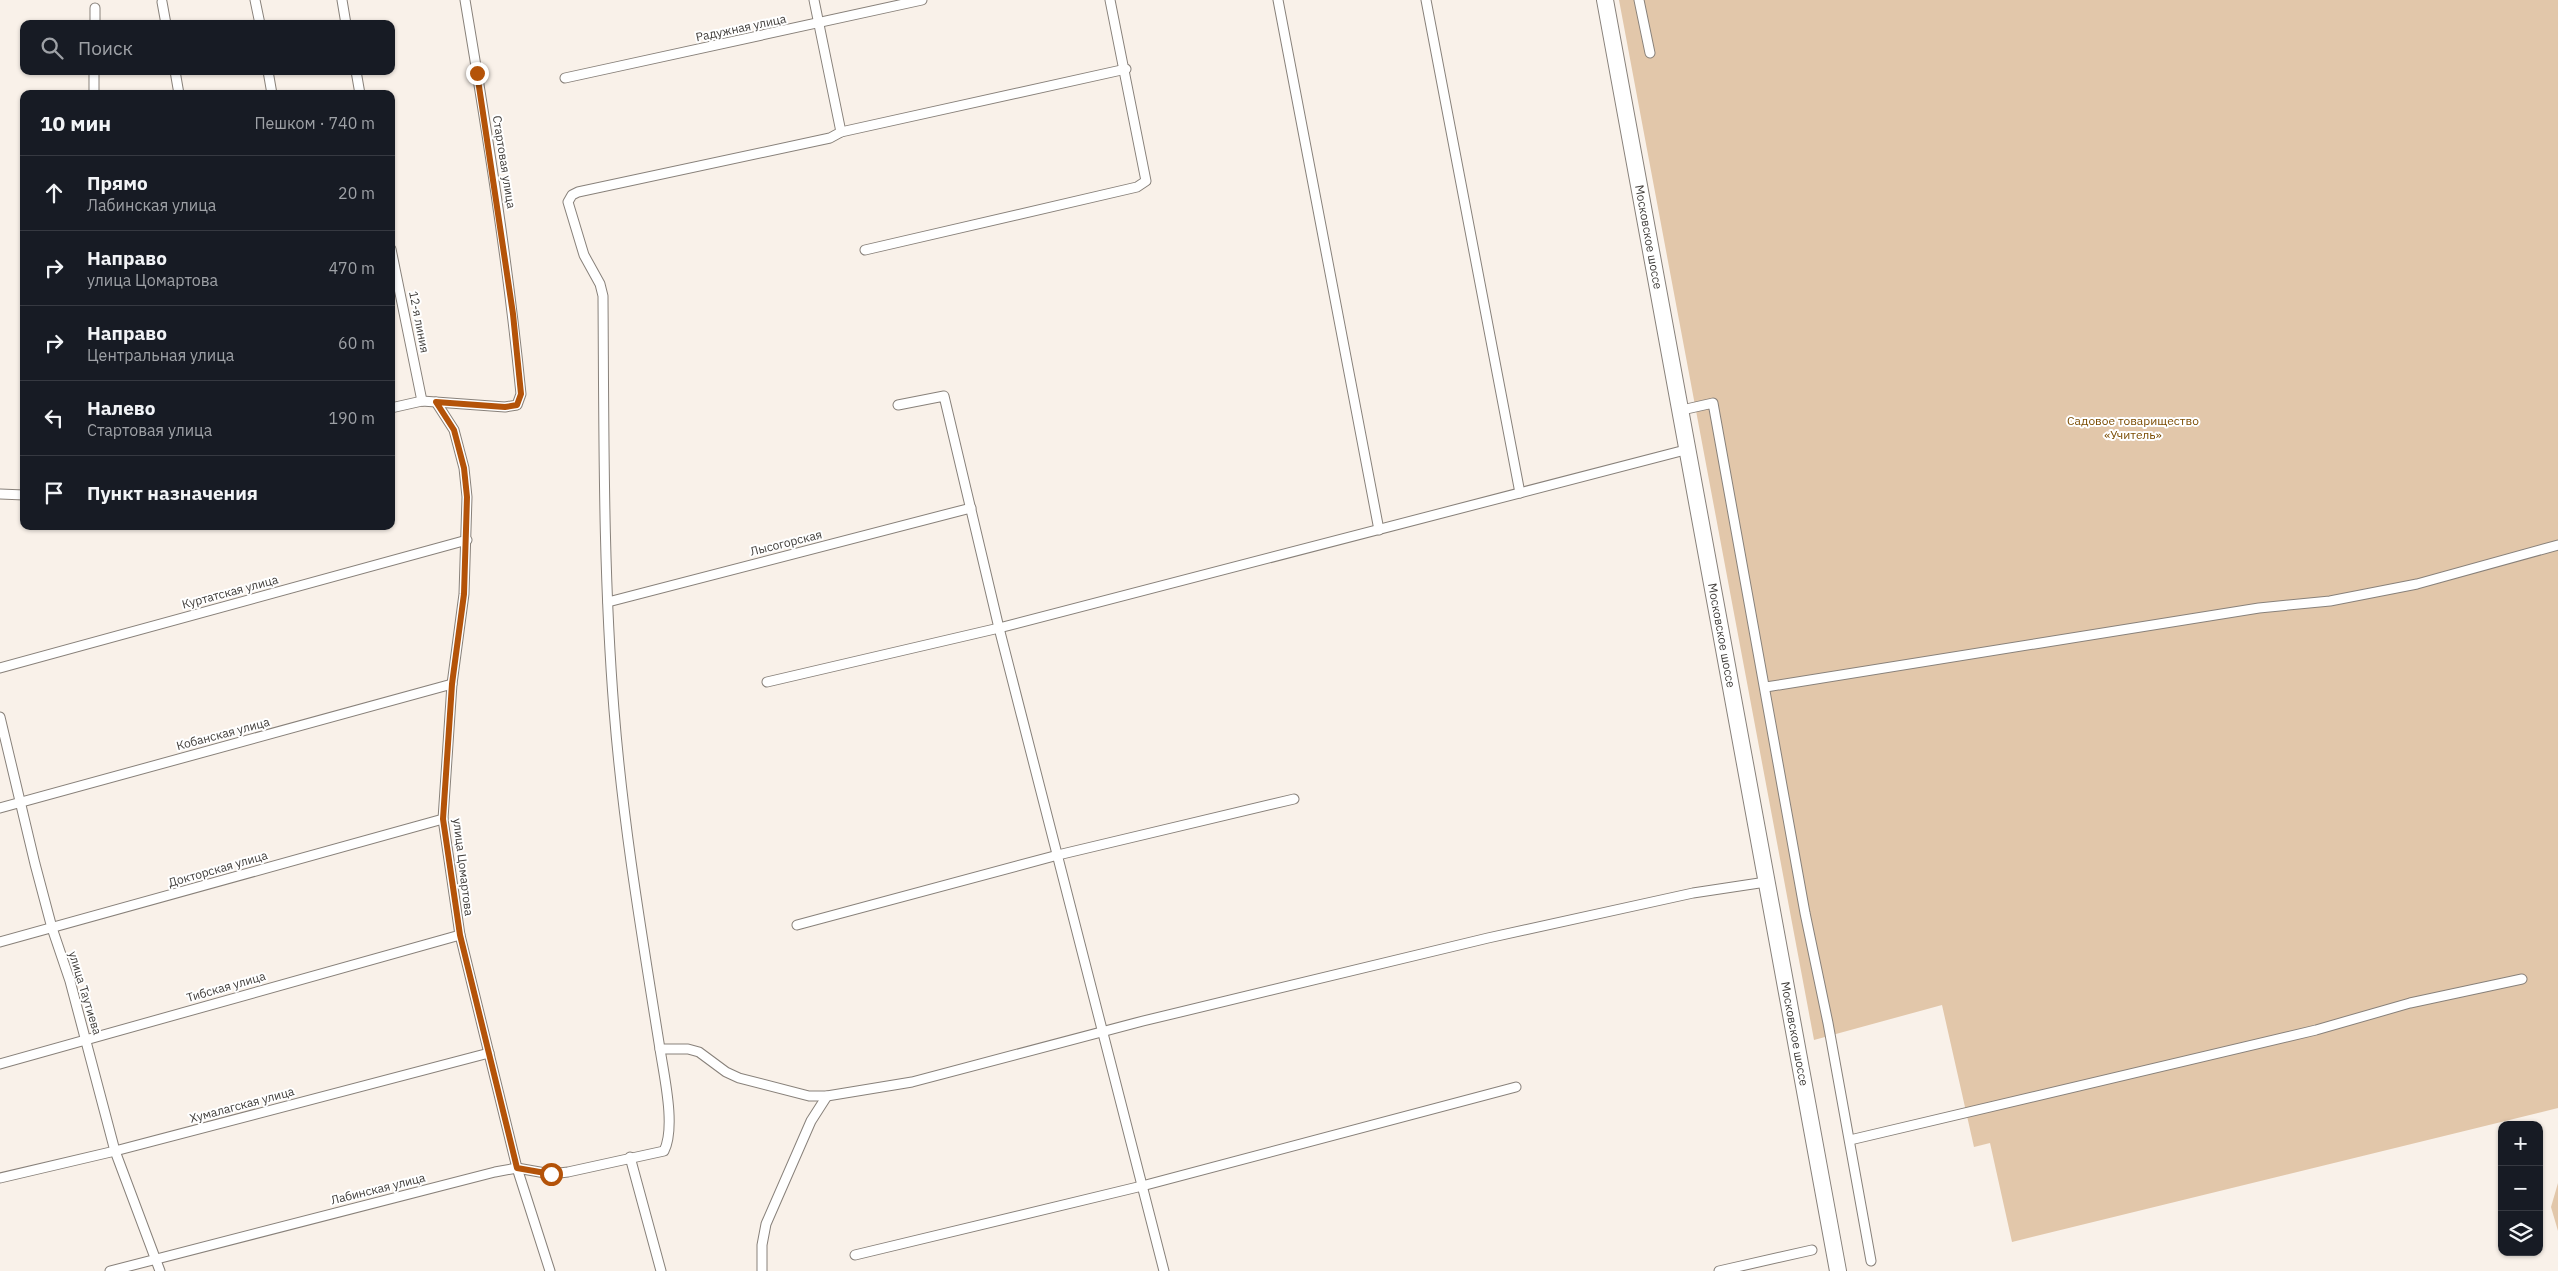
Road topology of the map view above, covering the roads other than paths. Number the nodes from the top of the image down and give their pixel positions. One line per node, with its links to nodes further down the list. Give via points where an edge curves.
1 (255, 0): 15 (street)
2 (342, 0): 16 (street)
3 (465, 0): 33 (street, Стартовая улица, via 514,323 521,394 517,405 505,407)
4 (814, 0): 17 (street)
5 (922, 0): 17 (street, Радужная улица)
6 (1110, 0): 19 (street)
7 (1278, 0): 42 (street)
8 (1426, 0): 38 (street)
9 (1606, 0): 36 (highway, Московское шоссе)
10 (1639, 0): 18 (street)
11 (162, 2): 14 (street)
12 (95, 8): 13 (street)
13 (95, 20)
14 (165, 20)
15 (259, 20)
16 (345, 20)
17 (819, 24): 24 (street, Радужная улица); 29 (street)
18 (1650, 53)
19 (1126, 69): 29 (street); 30 (street, via 1146,181 1136,187)
20 (94, 75): 25 (street)
21 (176, 75): 26 (street)
22 (269, 75): 27 (street)
23 (357, 75): 28 (street)
24 (565, 78)
25 (94, 90)
26 (178, 90)
27 (271, 90)
28 (359, 90)
29 (841, 132): 45 (street, via 830,138 578,192 568,202 584,255 603,296)
30 (865, 250)
31 (395, 269): 32 (street, 12-я линия)
32 (422, 401): 33 (street); 35 (street)
33 (436, 402): 43 (street, улица Цомартова, via 454,430 464,468)
34 (898, 405): 41 (street, via 944,396)
35 (395, 407)
36 (1682, 410): 37 (highway, Московское шоссе); 50 (street, via 1713,403)
37 (1689, 449): 38 (street); 57 (highway, Московское шоссе)
38 (1520, 493): 42 (street)
39 (0, 494): 40 (street)
40 (20, 495)
41 (971, 508): 45 (street, Лысогорская); 46 (street)
42 (1379, 530): 46 (street)
43 (467, 540): 47 (street, Куртатская улица); 49 (street, улица Цомартова, via 464,594)
44 (2558, 545): 50 (street, via 2417,584 2330,601 2259,608)
45 (608, 602): 65 (street, via 614,711 627,842)
46 (1000, 628): 48 (street); 56 (street)
47 (0, 668)
48 (766, 682)
49 (452, 684): 53 (street, Кобанская улица); 55 (street, улица Цомартова)
50 (1766, 687): 70 (street, via 1805,913)
51 (0, 717): 53 (street, улица Таутиева)
52 (1294, 799): 56 (street)
53 (19, 803): 54 (street, Кобанская улица); 59 (street, улица Таутиева)
54 (0, 808)
55 (443, 819): 59 (street, Докторская улица); 60 (street, улица Цомартова)
56 (1058, 856): 58 (street); 63 (street)
57 (1766, 882): 63 (street, via 1693,893 1488,938); 87 (highway, Московское шоссе)
58 (797, 925)
59 (52, 928): 61 (street, Докторская улица); 64 (street, улица Таутиева)
60 (460, 935): 64 (street, Тибская улица); 66 (street, улица Цомартова)
61 (0, 942)
62 (2522, 980): 70 (street, via 2410,1003 2316,1030)
63 (1104, 1032): 69 (street, via 912,1082); 75 (street)
64 (86, 1040): 67 (street, Тибская улица); 71 (street, улица Таутиева)
65 (660, 1049): 69 (street, via 699,1052 740,1078 810,1096); 72 (street, Лабинская улица, via 669,1141 664,1151)
66 (489, 1053): 71 (street, Хумалагская улица); 73 (street, улица Цомартова)
67 (0, 1064)
68 (1516, 1087): 75 (street)
69 (827, 1096): 84 (street, via 812,1121 769,1216 762,1245)
70 (1850, 1140): 79 (street)
71 (115, 1151): 74 (street, Хумалагская улица); 78 (street, улица Таутиева)
72 (630, 1157): 73 (street, Лабинская улица, via 551,1174); 83 (street)
73 (517, 1168): 78 (street, Лабинская улица); 82 (street, улица Цомартова)
74 (0, 1178)
75 (1142, 1186): 77 (street); 85 (street)
76 (1812, 1250): 86 (street)
77 (855, 1255)
78 (156, 1258): 80 (street, Лабинская улица); 81 (street, улица Таутиева)
79 (1871, 1261)
80 (110, 1271)
81 (160, 1271)
82 (550, 1271)
83 (661, 1271)
84 (762, 1271)
85 (1164, 1271)
86 (1719, 1271)
87 (1838, 1271)

